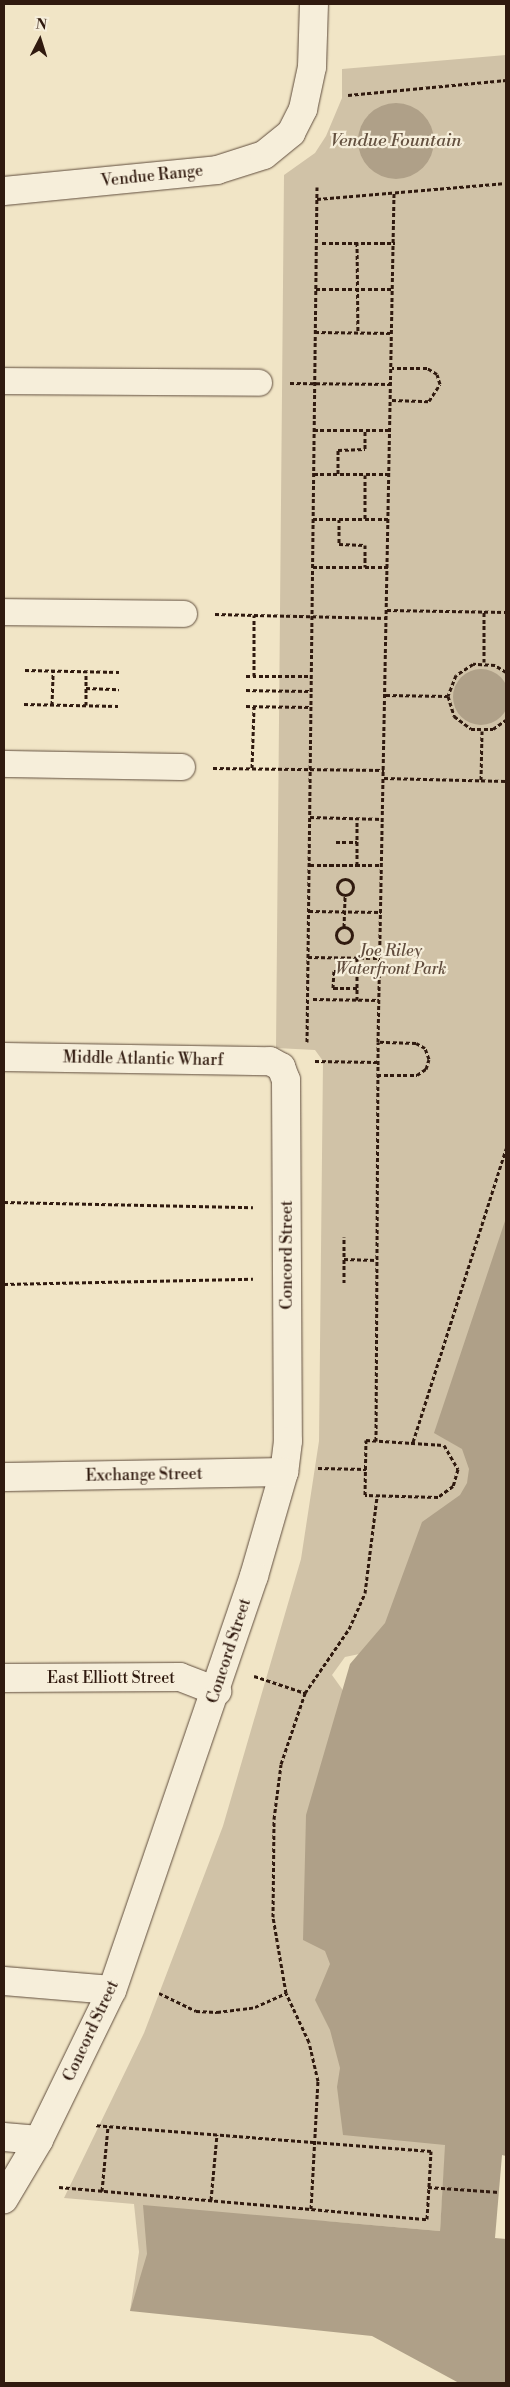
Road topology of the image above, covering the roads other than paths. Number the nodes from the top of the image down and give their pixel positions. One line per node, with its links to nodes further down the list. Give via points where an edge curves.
1 (314, 4): 2 (street, Vendue Range, via 309,89 291,133 264,154 217,170)
2 (4, 191)
3 (4, 381): 4 (street)
4 (270, 383)
5 (4, 612): 6 (street)
6 (184, 614)
7 (4, 764): 8 (street)
8 (182, 767)
9 (4, 1057): 10 (street, Middle Atlantic Wharf, via 270,1061)
10 (281, 1067): 11 (street, Concord Street, via 286,1080 288,1441)
11 (297, 1470): 12 (street, Exchange Street); 14 (street, Concord Street)
12 (4, 1478)
13 (4, 1678): 14 (street, East Elliott Street, via 180,1677)
14 (216, 1691): 16 (street, Concord Street)
15 (4, 1981): 16 (street)
16 (112, 1990): 18 (street, Concord Street)
17 (4, 2137): 18 (street)
18 (39, 2140): 19 (street, Concord Street)
19 (4, 2199)

